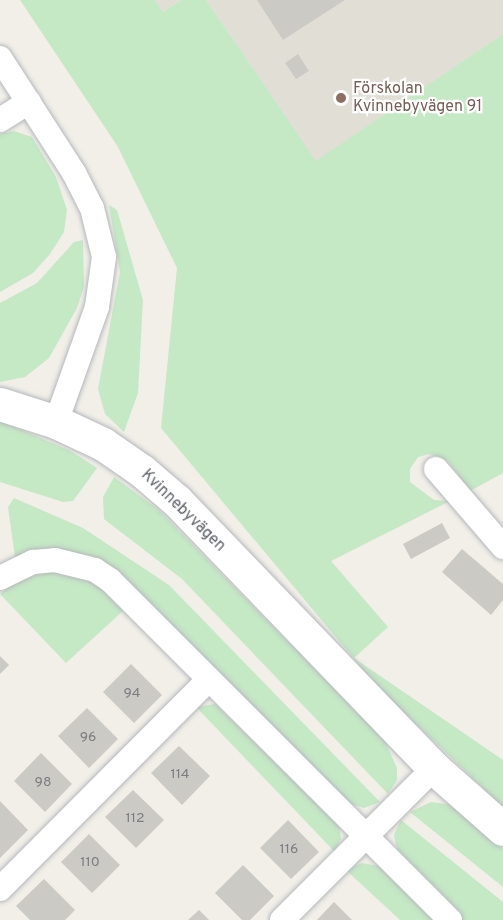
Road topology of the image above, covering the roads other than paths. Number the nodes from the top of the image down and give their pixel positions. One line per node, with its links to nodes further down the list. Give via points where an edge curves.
1 (0, 58): 2 (street)
2 (29, 102): 3 (street); 5 (street, via 92,208 104,257 97,307)
3 (0, 120)
4 (0, 404): 5 (street, Kvinnebyvägen)
5 (56, 422): 10 (street, Kvinnebyvägen, via 103,444 177,501)
6 (436, 469): 7 (street)
7 (503, 547)
8 (0, 578): 9 (street, via 33,562 55,560 95,570 110,580)
9 (208, 680): 12 (street); 13 (street)
10 (434, 768): 11 (street, Kvinnebyvägen); 12 (street)
11 (503, 829)
12 (366, 836): 14 (street); 15 (street)
13 (0, 889)
14 (282, 920)
15 (450, 920)

